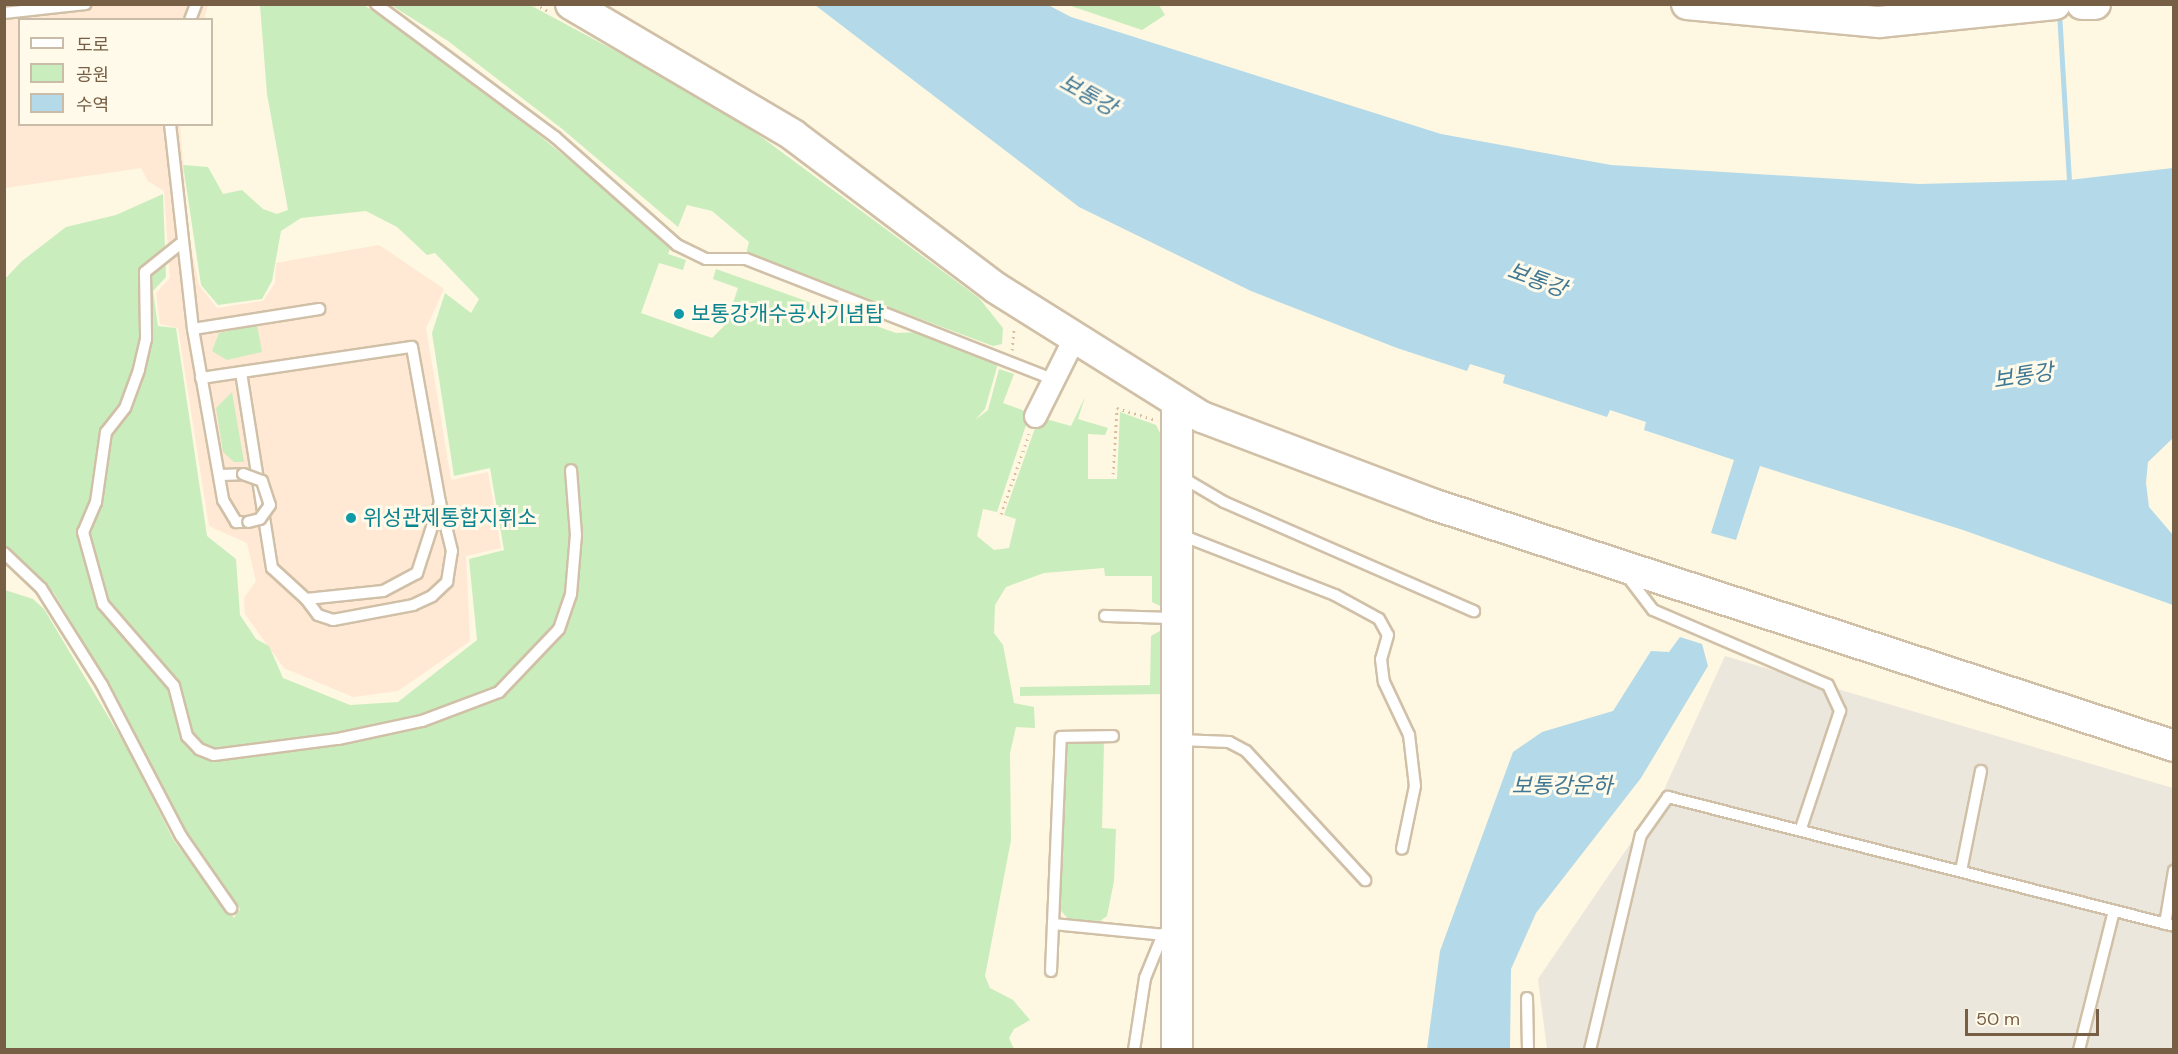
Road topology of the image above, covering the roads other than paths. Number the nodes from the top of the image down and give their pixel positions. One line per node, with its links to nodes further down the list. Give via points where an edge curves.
1 (86, 4): 8 (lane)
2 (376, 4): 16 (lane, via 473,70 677,245 706,259 747,259)
3 (571, 4): 13 (main road, via 793,135)
4 (1687, 4): 7 (main road, via 1879,22)
5 (2082, 4): 6 (main road)
6 (2095, 4)
7 (2055, 5)
8 (4, 13)
9 (170, 126): 10 (lane)
10 (180, 244): 12 (lane); 19 (lane, via 145,272 146,339 139,370 125,408 106,432 96,502 83,532 103,604 174,686 187,736 199,749 214,755 338,740 422,722 499,692 558,629 571,594 576,535)
11 (319, 309): 12 (lane)
12 (193, 329): 15 (lane)
13 (1073, 340): 16 (street); 17 (main road)
14 (242, 372): 15 (lane); 22 (lane, via 412,347); 26 (lane, via 272,568)
15 (201, 378): 21 (lane)
16 (1050, 378): 18 (street)
17 (1177, 404): 20 (main road); 25 (main road, via 1432,504)
18 (1035, 416)
19 (571, 470)
20 (1177, 474): 23 (main road); 27 (lane, via 1224,502)
21 (220, 475): 21 (lane, bridge, via 243,474 262,481 270,505 267,514 248,522 229,516)
22 (440, 502): 26 (lane, via 417,573 383,591); 26 (lane, via 452,551 447,582 432,596 413,605 333,620 318,615)
23 (1178, 534): 29 (main road); 35 (lane, via 1335,595 1379,619 1388,634 1381,660 1384,682 1409,735 1415,786)
24 (4, 553): 39 (lane, via 41,588 102,685 181,836)
25 (1617, 564): 32 (main road); 34 (lane, via 1653,610 1828,685 1840,711)
26 (306, 599)
27 (1474, 611)
28 (1105, 616): 29 (lane)
29 (1177, 618): 31 (main road)
30 (1113, 736): 41 (lane, via 1061,737)
31 (1176, 740): 38 (lane, via 1229,742 1246,751); 43 (main road)
32 (2174, 746)
33 (1981, 771): 36 (lane)
34 (1801, 828): 36 (lane); 49 (lane, via 1668,797 1641,835)
35 (1402, 849)
36 (1961, 871): 40 (lane)
37 (2174, 871): 42 (lane)
38 (1365, 880)
39 (231, 908)
40 (2114, 911): 42 (lane); 50 (lane)
41 (1053, 924): 43 (lane); 44 (lane)
42 (2169, 925)
43 (1171, 935): 46 (lane, via 1145,978); 47 (main road)
44 (1051, 971)
45 (1527, 998): 48 (lane)
46 (1134, 1050)
47 (1177, 1050)
48 (1528, 1050)
49 (1590, 1050)
50 (2079, 1050)

